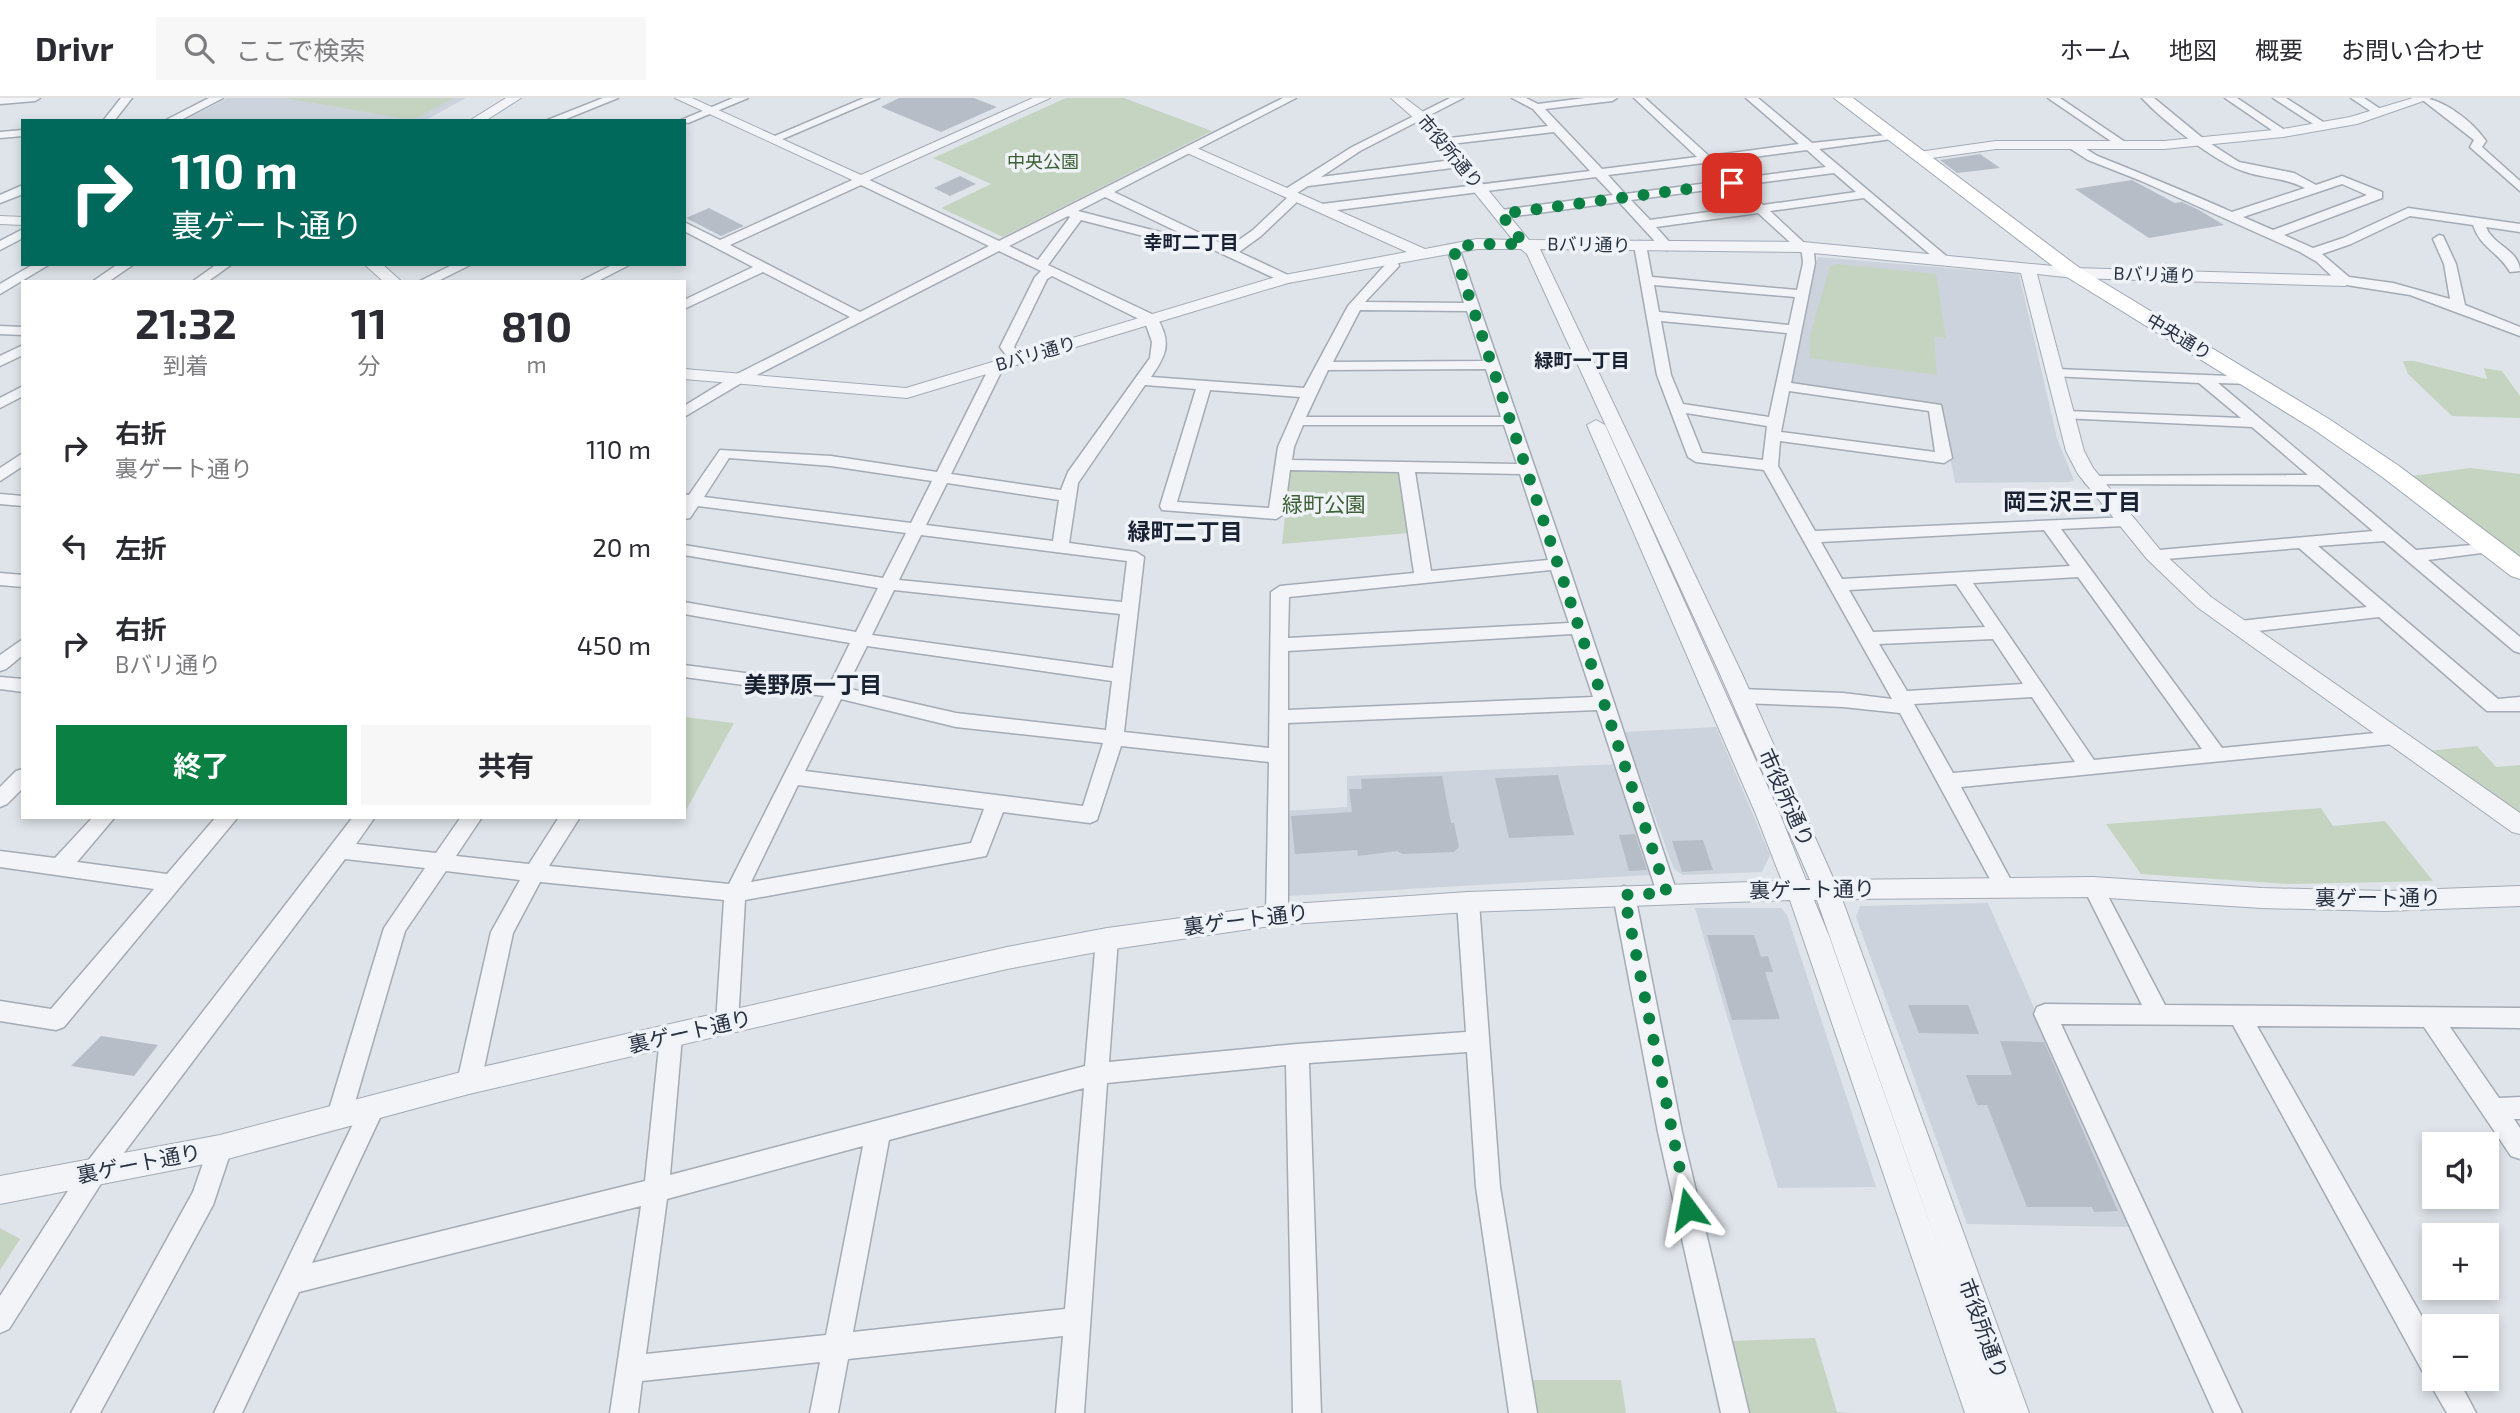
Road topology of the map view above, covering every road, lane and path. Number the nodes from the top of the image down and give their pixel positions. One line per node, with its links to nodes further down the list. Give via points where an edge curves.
1 (34, 98): 24 (street)
2 (127, 98): 29 (street)
3 (218, 98): 30 (street)
4 (515, 98): 31 (street)
5 (613, 98): 32 (street)
6 (681, 98): 26 (street)
7 (743, 98): 26 (street)
8 (874, 98): 40 (street)
9 (1044, 98): 52 (street)
10 (1291, 98): 46 (street)
11 (1397, 98): 28 (street, 市役所通り)
12 (1458, 98): 28 (street)
13 (1517, 98): 25 (street)
14 (1612, 98): 25 (street)
15 (1640, 98): 48 (street)
16 (1751, 98): 44 (street)
17 (1842, 98): 39 (main road, 中央通り)
18 (2053, 98): 43 (street)
19 (2147, 98): 42 (street)
20 (2230, 98): 37 (street)
21 (2278, 98): 34 (street)
22 (2356, 98): 27 (street)
23 (2417, 99): 27 (street); 54 (street, via 2453,116 2478,138 2476,147 2481,153)
24 (0, 101)
25 (1536, 107): 35 (street)
26 (711, 110): 33 (street); 40 (street)
27 (2379, 112): 34 (street)
28 (1421, 117): 41 (street, 市役所通り); 58 (street, via 1356,149)
29 (110, 119)
30 (173, 119)
31 (480, 119)
32 (555, 119)
33 (686, 120)
34 (2325, 127): 37 (street)
35 (1557, 128): 41 (street); 51 (street)
36 (21, 133): 38 (street)
37 (2283, 133): 42 (street)
38 (0, 135)
39 (1892, 136): 44 (street); 47 (main road, 中央通り)
40 (774, 139): 52 (street)
41 (1442, 142): 49 (street, 市役所通り)
42 (2201, 142): 43 (street); 56 (street, via 2248,169 2290,177)
43 (2125, 146): 45 (street)
44 (1811, 147): 48 (street); 50 (street)
45 (2075, 147): 47 (street, via 1996,145); 67 (street)
46 (1190, 149): 58 (street); 59 (street)
47 (1918, 156): 103 (main road, 中央通り)
48 (1707, 160): 51 (street); 53 (street)
49 (1460, 163): 55 (street, 市役所通り); 58 (street)
50 (1836, 169): 53 (street); 60 (street)
51 (1600, 173): 55 (street); 61 (street)
52 (861, 180): 80 (street); 84 (street)
53 (1732, 183): 61 (street); 64 (street)
54 (2520, 187)
55 (1480, 188): 63 (street); 66 (street, 市役所通り)
56 (2314, 188): 67 (street); 76 (street, via 2342,180 2378,195)
57 (21, 190): 62 (street)
58 (1296, 191): 63 (street); 88 (street, via 1258,233)
59 (1106, 193): 65 (street); 79 (street)
60 (1867, 194): 64 (street); 92 (street)
61 (1622, 197): 66 (street); 71 (street)
62 (0, 199)
63 (1322, 208): 89 (street)
64 (1760, 209): 71 (street); 86 (street)
65 (1073, 214): 79 (street, via 1195,247); 84 (street); 100 (street)
66 (1501, 214): 81 (street, 市役所通り)
67 (2233, 216): 76 (street)
68 (0, 220): 69 (street)
69 (21, 220)
70 (2478, 222): 73 (street); 90 (street, via 2408,212); 102 (street, via 2484,239 2509,257)
71 (1648, 224): 85 (street)
72 (686, 227): 74 (street)
73 (2520, 228)
74 (698, 233): 77 (street); 80 (street)
75 (21, 234): 83 (street)
76 (2274, 234): 90 (street)
77 (686, 238)
78 (2439, 239): 117 (street, via 2450,264)
79 (1209, 243): 88 (street)
80 (721, 244): 99 (street)
81 (1524, 244): 82 (street, Bバリ通り); 87 (street, Bバリ通り); 200 (street, 市役所通り, via 1534,252); 230 (street, 市役所通り, via 1517,252 1707,673)
82 (1640, 245): 85 (street, Bバリ通り); 110 (street)
83 (0, 246)
84 (999, 246): 100 (street); 119 (street)
85 (1667, 246): 86 (street, Bバリ通り)
86 (1803, 247): 92 (street, Bバリ通り); 113 (street, via 1809,263)
87 (1453, 248): 89 (street, Bバリ通り); 116 (street)
88 (1229, 253): 104 (street)
89 (1422, 253): 91 (street, Bバリ通り)
90 (2312, 253): 111 (street)
91 (1391, 260): 104 (street, Bバリ通り); 115 (street, via 1392,266)
92 (1945, 260): 101 (street, Bバリ通り)
93 (41, 266): 112 (street)
94 (125, 266): 105 (street)
95 (223, 266): 106 (street)
96 (374, 266): 107 (street)
97 (461, 266): 108 (street)
98 (621, 266): 109 (street)
99 (764, 267): 114 (street); 119 (street)
100 (1045, 268): 120 (street); 126 (street, via 1007,347)
101 (2028, 268): 103 (street, Bバリ通り); 131 (street)
102 (2515, 269)
103 (2074, 273): 111 (street, Bバリ通り); 135 (main road, 中央通り)
104 (1284, 279): 120 (street, Bバリ通り)
105 (101, 280)
106 (201, 280)
107 (392, 280)
108 (429, 280)
109 (589, 280)
110 (1647, 280): 113 (street); 118 (street)
111 (2345, 281): 117 (street, via 2397,286)
112 (0, 290)
113 (1802, 294): 123 (street)
114 (686, 304)
115 (1355, 306): 116 (street); 130 (street)
116 (1471, 307): 128 (street)
117 (2459, 308): 124 (street)
118 (1654, 316): 123 (street); 142 (street, via 1664,375)
119 (860, 317): 133 (street)
120 (1151, 319): 126 (street, Bバリ通り); 136 (street, via 1160,347)
121 (20, 329): 122 (street)
122 (0, 330)
123 (1796, 330): 138 (street)
124 (2520, 332)
125 (21, 350): 127 (street)
126 (1017, 360): 129 (street, Bバリ通り)
127 (0, 362)
128 (1492, 365): 130 (street); 146 (street)
129 (997, 366): 133 (street, Bバリ通り, via 896,394); 155 (street)
130 (1323, 366): 140 (street)
131 (2056, 373): 134 (street); 144 (street)
132 (686, 374): 133 (street, Bバリ通り)
133 (738, 379): 143 (street)
134 (2205, 380): 135 (street); 147 (street)
135 (2250, 380): 169 (main road, 中央通り, via 2390,471)
136 (1143, 381): 137 (street); 158 (street, via 1076,472)
137 (1205, 386): 140 (street); 150 (street, via 1168,506 1276,514)
138 (1783, 386): 148 (street); 148 (street, via 1936,408 1944,458)
139 (21, 391): 141 (street)
140 (1308, 393): 145 (street)
141 (0, 404)
142 (1676, 407): 148 (street); 151 (street, via 1696,457)
143 (686, 412)
144 (2067, 415): 147 (street); 157 (street, via 2075,451)
145 (1296, 421): 146 (street); 150 (street)
146 (1509, 421): 153 (street)
147 (2254, 423): 156 (street)
148 (1774, 429): 151 (street)
149 (21, 460): 154 (street)
150 (1282, 465): 152 (street)
151 (1770, 466): 166 (street)
152 (1406, 467): 153 (street); 176 (street)
153 (1527, 469): 173 (street)
154 (0, 476)
155 (942, 477): 158 (street); 161 (street, via 831,461 725,453); 164 (street)
156 (2323, 480): 157 (street); 165 (street)
157 (2092, 481): 162 (street)
158 (1068, 496): 168 (street)
159 (0, 499): 160 (street)
160 (21, 501)
161 (687, 504): 164 (street)
162 (2124, 521): 163 (street); 171 (street)
163 (2049, 525): 166 (street); 175 (street)
164 (916, 528): 168 (street); 180 (street)
165 (2389, 535): 167 (street); 172 (street)
166 (1809, 537): 181 (street)
167 (2305, 544): 171 (street); 184 (street)
168 (1060, 547): 183 (street, via 1136,557)
169 (2489, 547): 172 (street); 174 (main road, 中央通り)
170 (686, 550): 180 (street)
171 (2154, 555): 185 (street, via 2180,582)
172 (2413, 556): 192 (street)
173 (1560, 564): 176 (street); 186 (street)
174 (2520, 570)
175 (2083, 571): 177 (street); 207 (street)
176 (1423, 576): 190 (street, via 1280,592)
177 (1961, 578): 181 (street); 187 (street)
178 (0, 579): 179 (street)
179 (21, 581)
180 (888, 584): 183 (street); 189 (street)
181 (1837, 585): 188 (street)
182 (686, 608): 189 (street)
183 (1130, 609): 195 (street)
184 (2380, 611): 185 (street); 203 (street, via 2494,706)
185 (2240, 627): 205 (street)
186 (1581, 628): 190 (street); 202 (street)
187 (1998, 633): 188 (street); 198 (street)
188 (1868, 638): 201 (street)
189 (861, 639): 195 (street); 199 (street)
190 (1280, 645): 204 (street)
191 (21, 647): 193 (street)
192 (2520, 647)
193 (0, 665)
194 (686, 671): 199 (street)
195 (1122, 676): 206 (street)
196 (0, 683): 197 (street)
197 (21, 686)
198 (2036, 690): 201 (street); 209 (street)
199 (833, 691): 206 (street, via 956,720); 210 (street)
200 (1741, 696): 201 (street); 229 (street, 市役所通り)
201 (1904, 702): 212 (street)
202 (1606, 703): 204 (street); 232 (street)
203 (2520, 704)
204 (1278, 717): 208 (street)
205 (2396, 738): 207 (street); 220 (street)
206 (1114, 739): 208 (street); 214 (street, via 1090,815)
207 (2216, 754): 209 (street)
208 (1277, 756): 236 (street)
209 (2088, 766): 212 (street)
210 (790, 777): 214 (street); 231 (street)
211 (21, 778): 213 (street)
212 (1948, 781): 227 (street)
213 (0, 799)
214 (996, 804): 231 (street, via 979,850)
215 (103, 819): 224 (street)
216 (226, 819): 226 (street)
217 (363, 819): 221 (street)
218 (471, 819): 223 (street)
219 (569, 819): 225 (street)
220 (2520, 825)
221 (340, 850): 223 (street); 256 (street)
222 (0, 859): 224 (street)
223 (440, 862): 225 (street); 252 (street, via 395,928)
224 (60, 867): 226 (street)
225 (534, 873): 231 (street); 248 (street, via 502,932)
226 (173, 883): 238 (street, via 56,1020)
227 (2004, 886): 228 (street, 裏ゲート通り); 229 (street, 裏ゲート通り)
228 (2094, 887): 234 (street, 裏ゲート通り, via 2385,901); 239 (street)
229 (1826, 889): 230 (street, 裏ゲート通り); 275 (street, 市役所通り)
230 (1798, 890): 232 (street, 裏ゲート通り); 274 (street, 市役所通り)
231 (735, 893): 243 (street)
232 (1667, 893): 233 (street, 裏ゲート通り)
233 (1624, 895): 235 (street, 裏ゲート通り); 273 (street, via 1670,1132)
234 (2520, 896)
235 (1468, 902): 236 (street, 裏ゲート通り); 245 (street)
236 (1277, 915): 237 (street, 裏ゲート通り)
237 (1107, 939): 243 (street, 裏ゲート通り); 247 (street)
238 (0, 1011)
239 (2157, 1013): 240 (street); 276 (street, via 2045,1014)
240 (2239, 1015): 241 (street); 262 (street)
241 (2430, 1017): 242 (street); 251 (street)
242 (2520, 1018)
243 (727, 1023): 244 (street, 裏ゲート通り)
244 (671, 1037): 248 (street, 裏ゲート通り); 258 (street)
245 (1477, 1041): 246 (street); 272 (street, via 1488,1187)
246 (1297, 1054): 247 (street); 271 (street)
247 (1095, 1074): 253 (street); 261 (street)
248 (470, 1082): 249 (street, 裏ゲート通り)
249 (373, 1107): 252 (street, 裏ゲート通り); 259 (street)
250 (2520, 1108): 251 (street)
251 (2493, 1109): 255 (street)
252 (339, 1116): 254 (street, 裏ゲート通り)
253 (878, 1132): 258 (street); 263 (street)
254 (220, 1148): 256 (street, 裏ゲート通り); 266 (street, via 204,1197)
255 (2520, 1148)
256 (93, 1174): 257 (street, 裏ゲート通り); 260 (street)
257 (0, 1190)
258 (656, 1190): 259 (street); 264 (street)
259 (291, 1280): 267 (street)
260 (0, 1320)
261 (1076, 1321): 263 (street); 270 (street)
262 (2422, 1343)
263 (837, 1345): 264 (street); 269 (street)
264 (630, 1369): 268 (street)
265 (2450, 1391): 277 (street)
266 (85, 1413)
267 (228, 1413)
268 (624, 1413)
269 (824, 1413)
270 (1070, 1413)
271 (1307, 1413)
272 (1523, 1413)
273 (1735, 1413)
274 (1981, 1413)
275 (2013, 1413)
276 (2228, 1413)
277 (2462, 1413)

